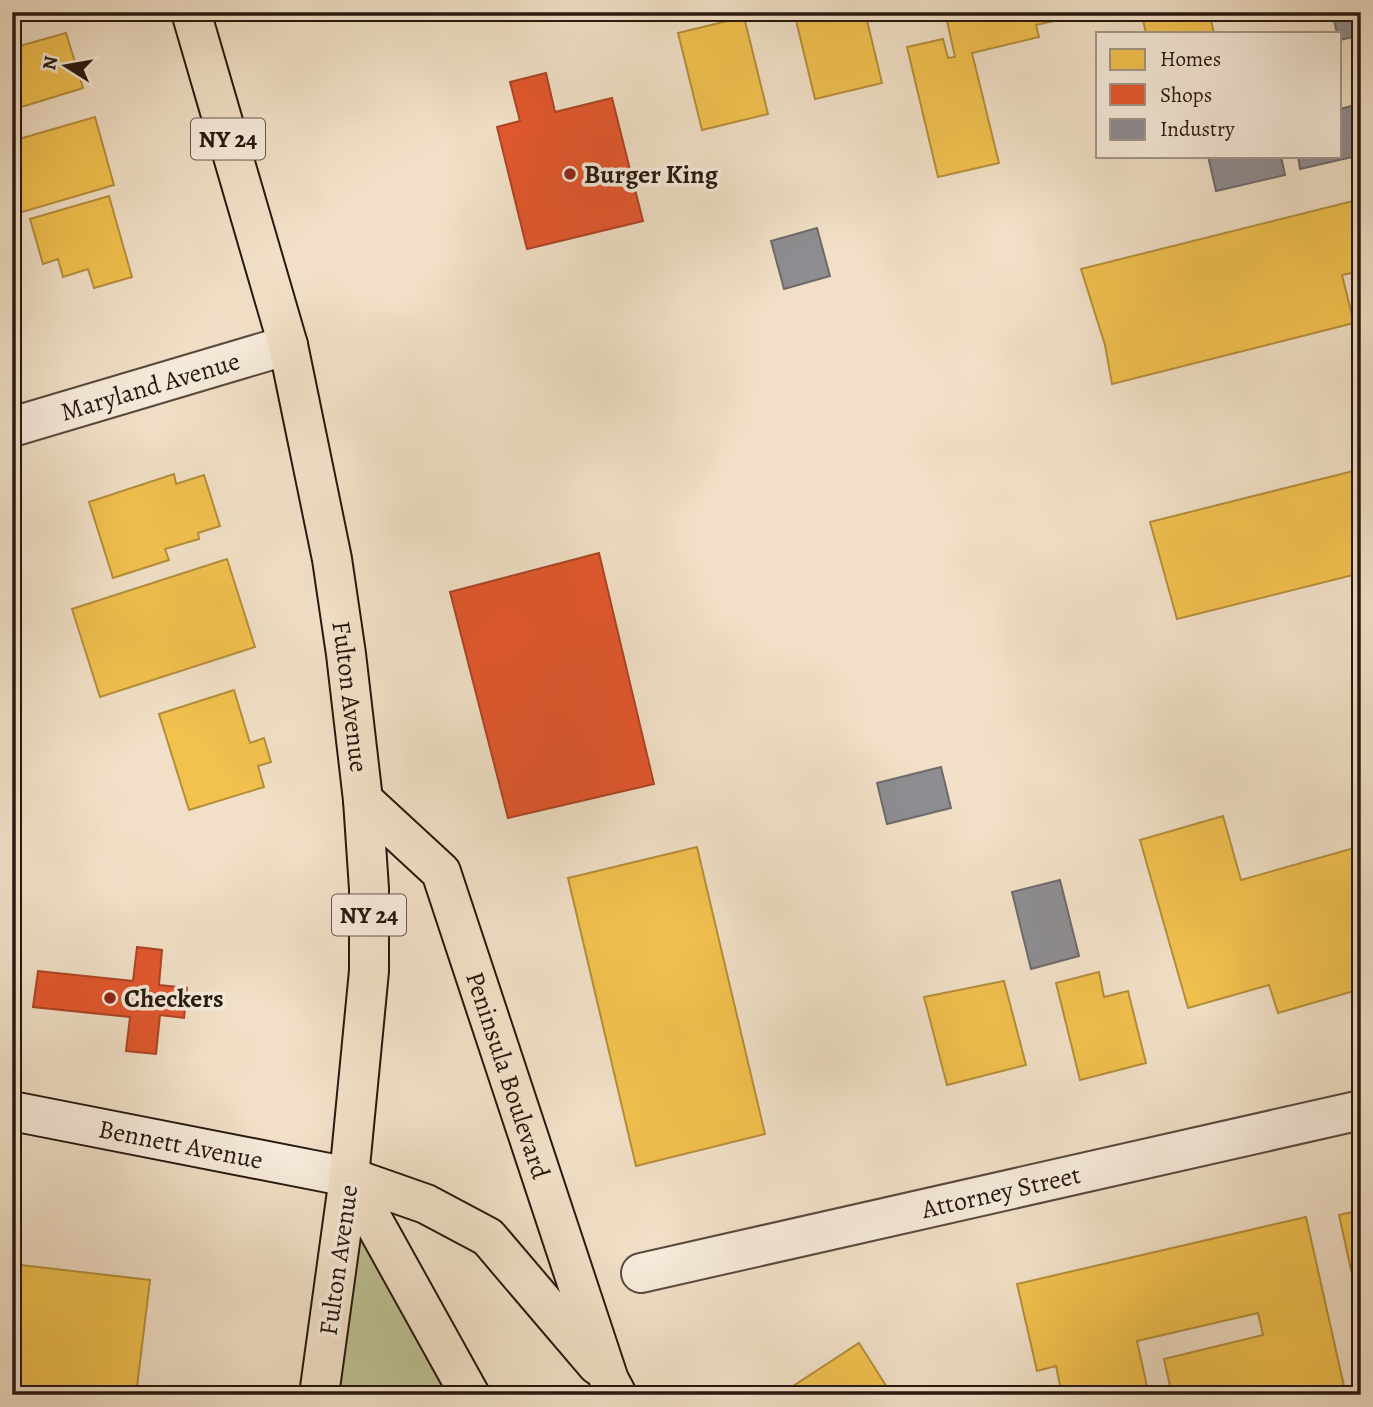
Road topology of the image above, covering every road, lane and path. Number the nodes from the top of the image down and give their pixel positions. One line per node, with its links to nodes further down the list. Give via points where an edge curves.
1 (197, 13): 2 (main road, Fulton Avenue / NY 24)
2 (288, 345): 3 (street, Maryland Avenue); 4 (main road, Fulton Avenue / NY 24, via 332,559)
3 (12, 426)
4 (363, 800): 7 (main road, Fulton Avenue / NY 24, via 369,971); 9 (main road, Peninsula Boulevard, via 441,872)
5 (12, 1111): 7 (street, Bennett Avenue)
6 (1361, 1111): 8 (street, Attorney Street)
7 (349, 1177): 9 (main road, Peninsula Boulevard, via 426,1204 488,1237); 10 (main road, Fulton Avenue / NY 24); 11 (main road)
8 (641, 1273)
9 (613, 1387)
10 (319, 1395)
11 (470, 1395)

